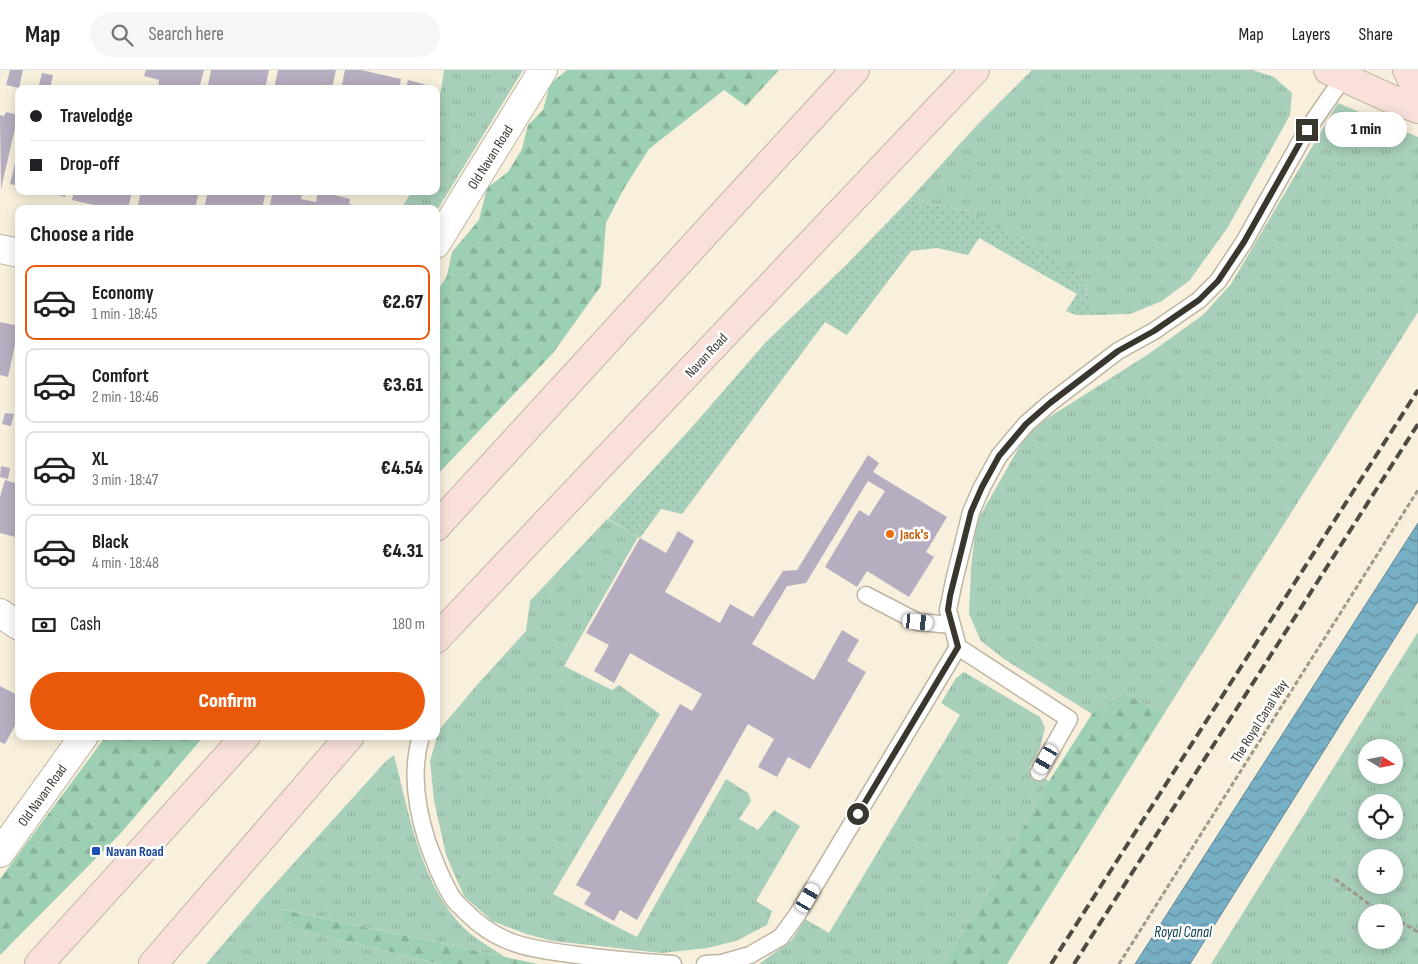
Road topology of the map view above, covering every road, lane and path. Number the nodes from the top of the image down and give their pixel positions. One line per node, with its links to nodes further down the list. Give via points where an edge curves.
1 (543, 70): 8 (street, Old Navan Road)
2 (855, 70): 12 (main road)
3 (975, 70): 17 (main road, Navan Road)
4 (1407, 70): 6 (main road)
5 (1341, 73): 7 (main road); 16 (lane, via 1244,242 1218,281 1199,300 1118,351 1050,403 1026,424 999,456 971,512 948,610)
6 (1418, 92)
7 (1418, 109)
8 (440, 237)
9 (0, 249): 10 (street)
10 (15, 252)
11 (1418, 490): 33 (path, The Royal Canal Way)
12 (440, 523)
13 (866, 595): 16 (lane, via 918,622)
14 (0, 613): 15 (street)
15 (15, 623)
16 (952, 625): 18 (lane)
17 (440, 636)
18 (958, 647): 23 (lane, via 1069,719); 32 (lane, via 798,915 781,937 750,955)
19 (81, 740): 24 (street, Old Navan Road)
20 (242, 740): 29 (main road)
21 (347, 740): 30 (main road)
22 (420, 740): 31 (lane, via 415,778 423,829 436,867 452,898 476,923 502,939 528,949 617,961)
23 (1039, 772)
24 (0, 853)
25 (1335, 879): 26 (path)
26 (1369, 904)
27 (1403, 923): 28 (path)
28 (1418, 932)
29 (40, 964)
30 (153, 964)
31 (673, 964)
32 (705, 964)
33 (1120, 964)

